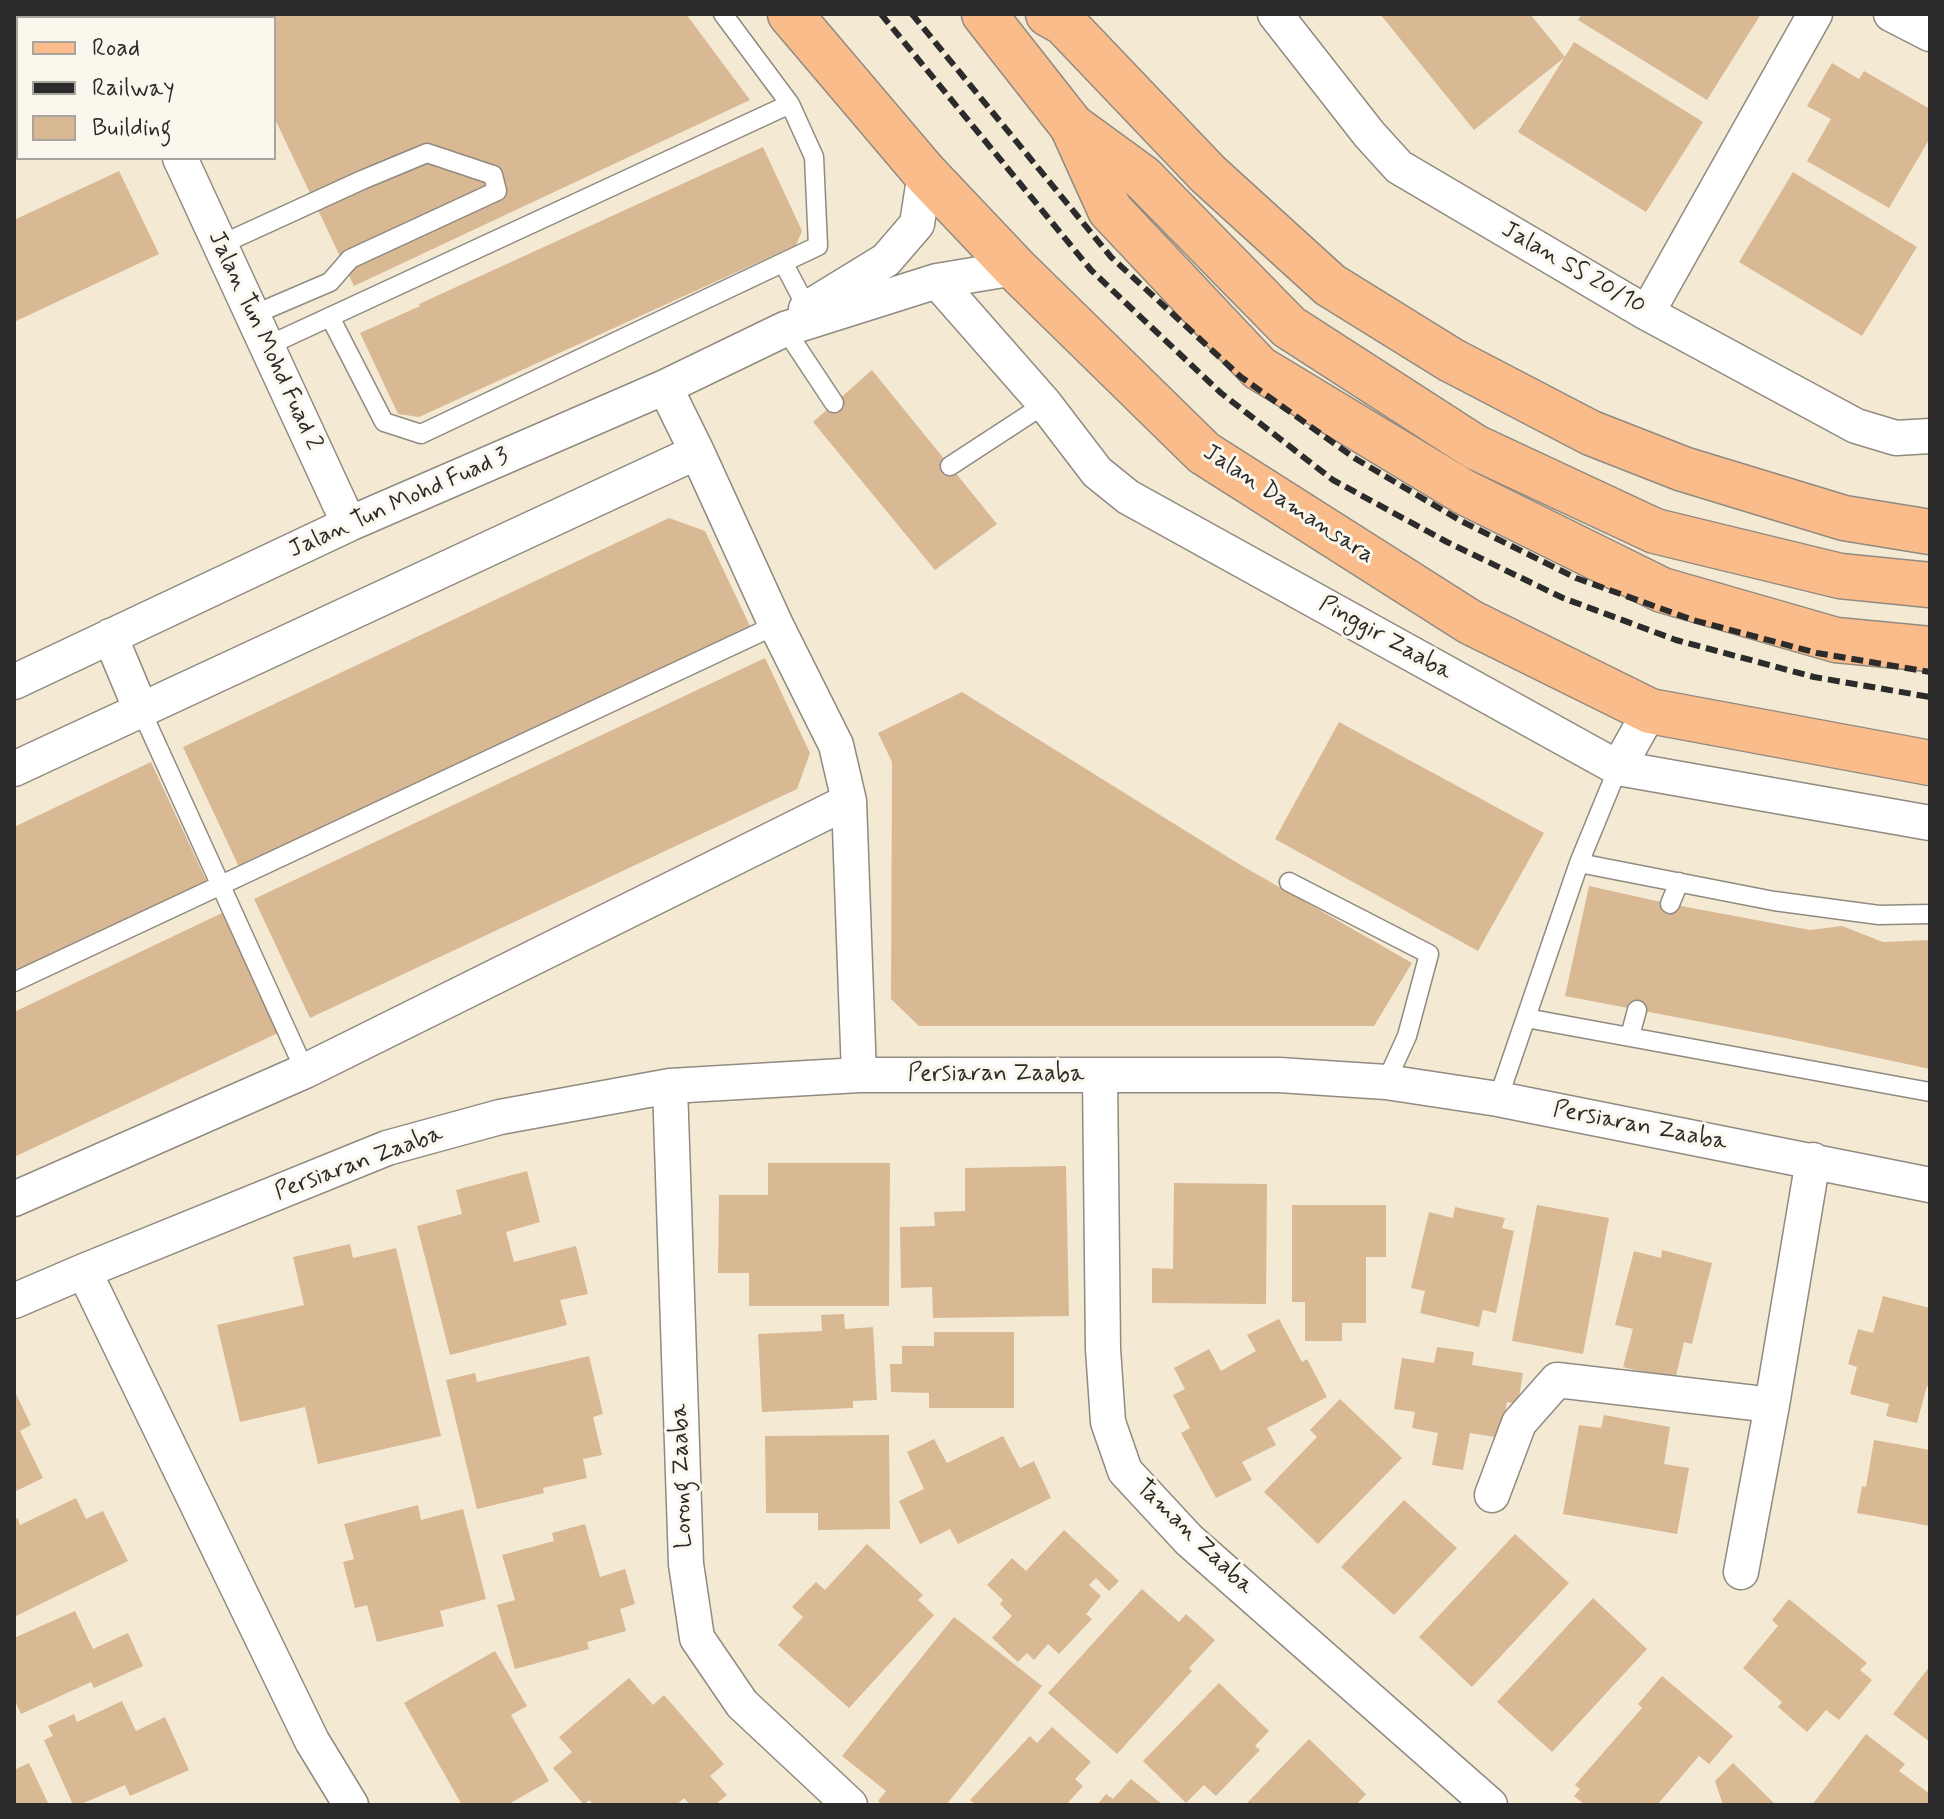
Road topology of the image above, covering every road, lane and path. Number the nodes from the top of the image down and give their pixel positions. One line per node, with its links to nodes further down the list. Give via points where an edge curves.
1 (723, 14): 9 (lane)
2 (790, 14): 12 (main road, Jalan Damansara)
3 (984, 14): 10 (main road)
4 (1048, 14): 29 (main road, via 1064,23 1208,174 1330,285 1451,360 1591,433 1683,469 1844,518)
5 (1275, 14): 17 (street, Jalan SS 20/10, via 1399,167)
6 (1815, 14): 17 (street)
7 (1891, 14): 8 (street)
8 (1930, 34)
9 (790, 104): 14 (lane, via 814,157 818,246); 19 (lane)
10 (1072, 126): 30 (main road, via 1142,177 1289,327 1475,447 1655,531 1840,576); 33 (main road, via 1110,210 1259,368 1464,492 1662,590 1836,640)
11 (181, 160): 13 (street, Jalan Tun Mohd Fuad 2)
12 (925, 173): 15 (main road, Jalan Damansara); 20 (street, Jalan Tun Mohd Fuad 3, via 917,224 886,260)
13 (220, 245): 18 (street, Jalan Tun Mohd Fuad 2); 18 (lane, via 427,153 493,175 497,191 350,259 330,282)
14 (784, 264): 19 (lane, via 421,434 384,422); 20 (lane)
15 (1015, 268): 16 (street, Jalan Tun Mohd Fuad 3); 36 (main road, Jalan Damansara, via 1204,453 1470,622)
16 (937, 281): 20 (street, Jalan Tun Mohd Fuad 3); 24 (street, Pinggir Zaaba)
17 (1647, 313): 25 (street, Jalan SS 20/10, via 1856,426 1896,438)
18 (253, 315): 21 (street, Jalan Tun Mohd Fuad 2)
19 (330, 317): 21 (lane)
20 (796, 319): 22 (street, Jalan Tun Mohd Fuad 3); 23 (lane)
21 (267, 346): 28 (street, Jalan Tun Mohd Fuad 2)
22 (665, 387): 26 (street); 28 (street, Jalan Tun Mohd Fuad 3)
23 (834, 403)
24 (1045, 404): 27 (lane); 38 (street, Pinggir Zaaba, via 1097,472 1128,497)
25 (1930, 436)
26 (697, 452): 31 (street); 35 (street)
27 (950, 466)
28 (349, 524): 32 (street, Jalan Tun Mohd Fuad 3)
29 (1930, 532)
30 (1930, 585)
31 (776, 625): 40 (street, via 836,745); 45 (lane)
32 (110, 636): 34 (street, Jalan Tun Mohd Fuad 3); 35 (street)
33 (1930, 649)
34 (14, 682)
35 (141, 710): 39 (street); 45 (lane)
36 (1650, 711): 37 (main road, Jalan Damansara); 38 (street)
37 (1930, 763)
38 (1618, 768): 41 (street, Pinggir Zaaba); 42 (lane)
39 (14, 769)
40 (849, 801): 52 (street); 53 (street)
41 (1930, 823)
42 (1579, 863): 44 (lane); 50 (lane)
43 (1289, 882): 55 (lane, via 1429,954 1407,1036)
44 (1679, 882): 46 (lane); 47 (lane, via 1879,915)
45 (222, 885): 48 (lane); 52 (lane)
46 (1670, 904)
47 (1930, 914)
48 (14, 982)
49 (1637, 1010): 51 (lane)
50 (1526, 1018): 51 (lane); 58 (lane)
51 (1630, 1036): 57 (lane)
52 (305, 1071): 61 (street)
53 (859, 1075): 54 (street, Persiaran Zaaba); 56 (street, Persiaran Zaaba)
54 (1100, 1075): 55 (street, Persiaran Zaaba, via 1279,1075); 69 (street, Taman Zaaba, via 1103,1349 1108,1422 1125,1471 1189,1540)
55 (1386, 1082): 58 (street, Persiaran Zaaba)
56 (670, 1086): 62 (street, Persiaran Zaaba, via 500,1117 387,1148); 68 (street, Lorong Zaaba, via 686,1564 697,1638 742,1704)
57 (1930, 1092)
58 (1498, 1099): 59 (street, Persiaran Zaaba)
59 (1813, 1160): 60 (street, Persiaran Zaaba); 64 (street)
60 (1930, 1185)
61 (14, 1199)
62 (84, 1271): 63 (street, Persiaran Zaaba); 67 (street, via 312,1741)
63 (14, 1301)
64 (1772, 1405): 65 (street, via 1557,1380 1519,1423); 66 (street)
65 (1492, 1495)
66 (1741, 1572)
67 (351, 1805)
68 (850, 1805)
69 (1490, 1805)

